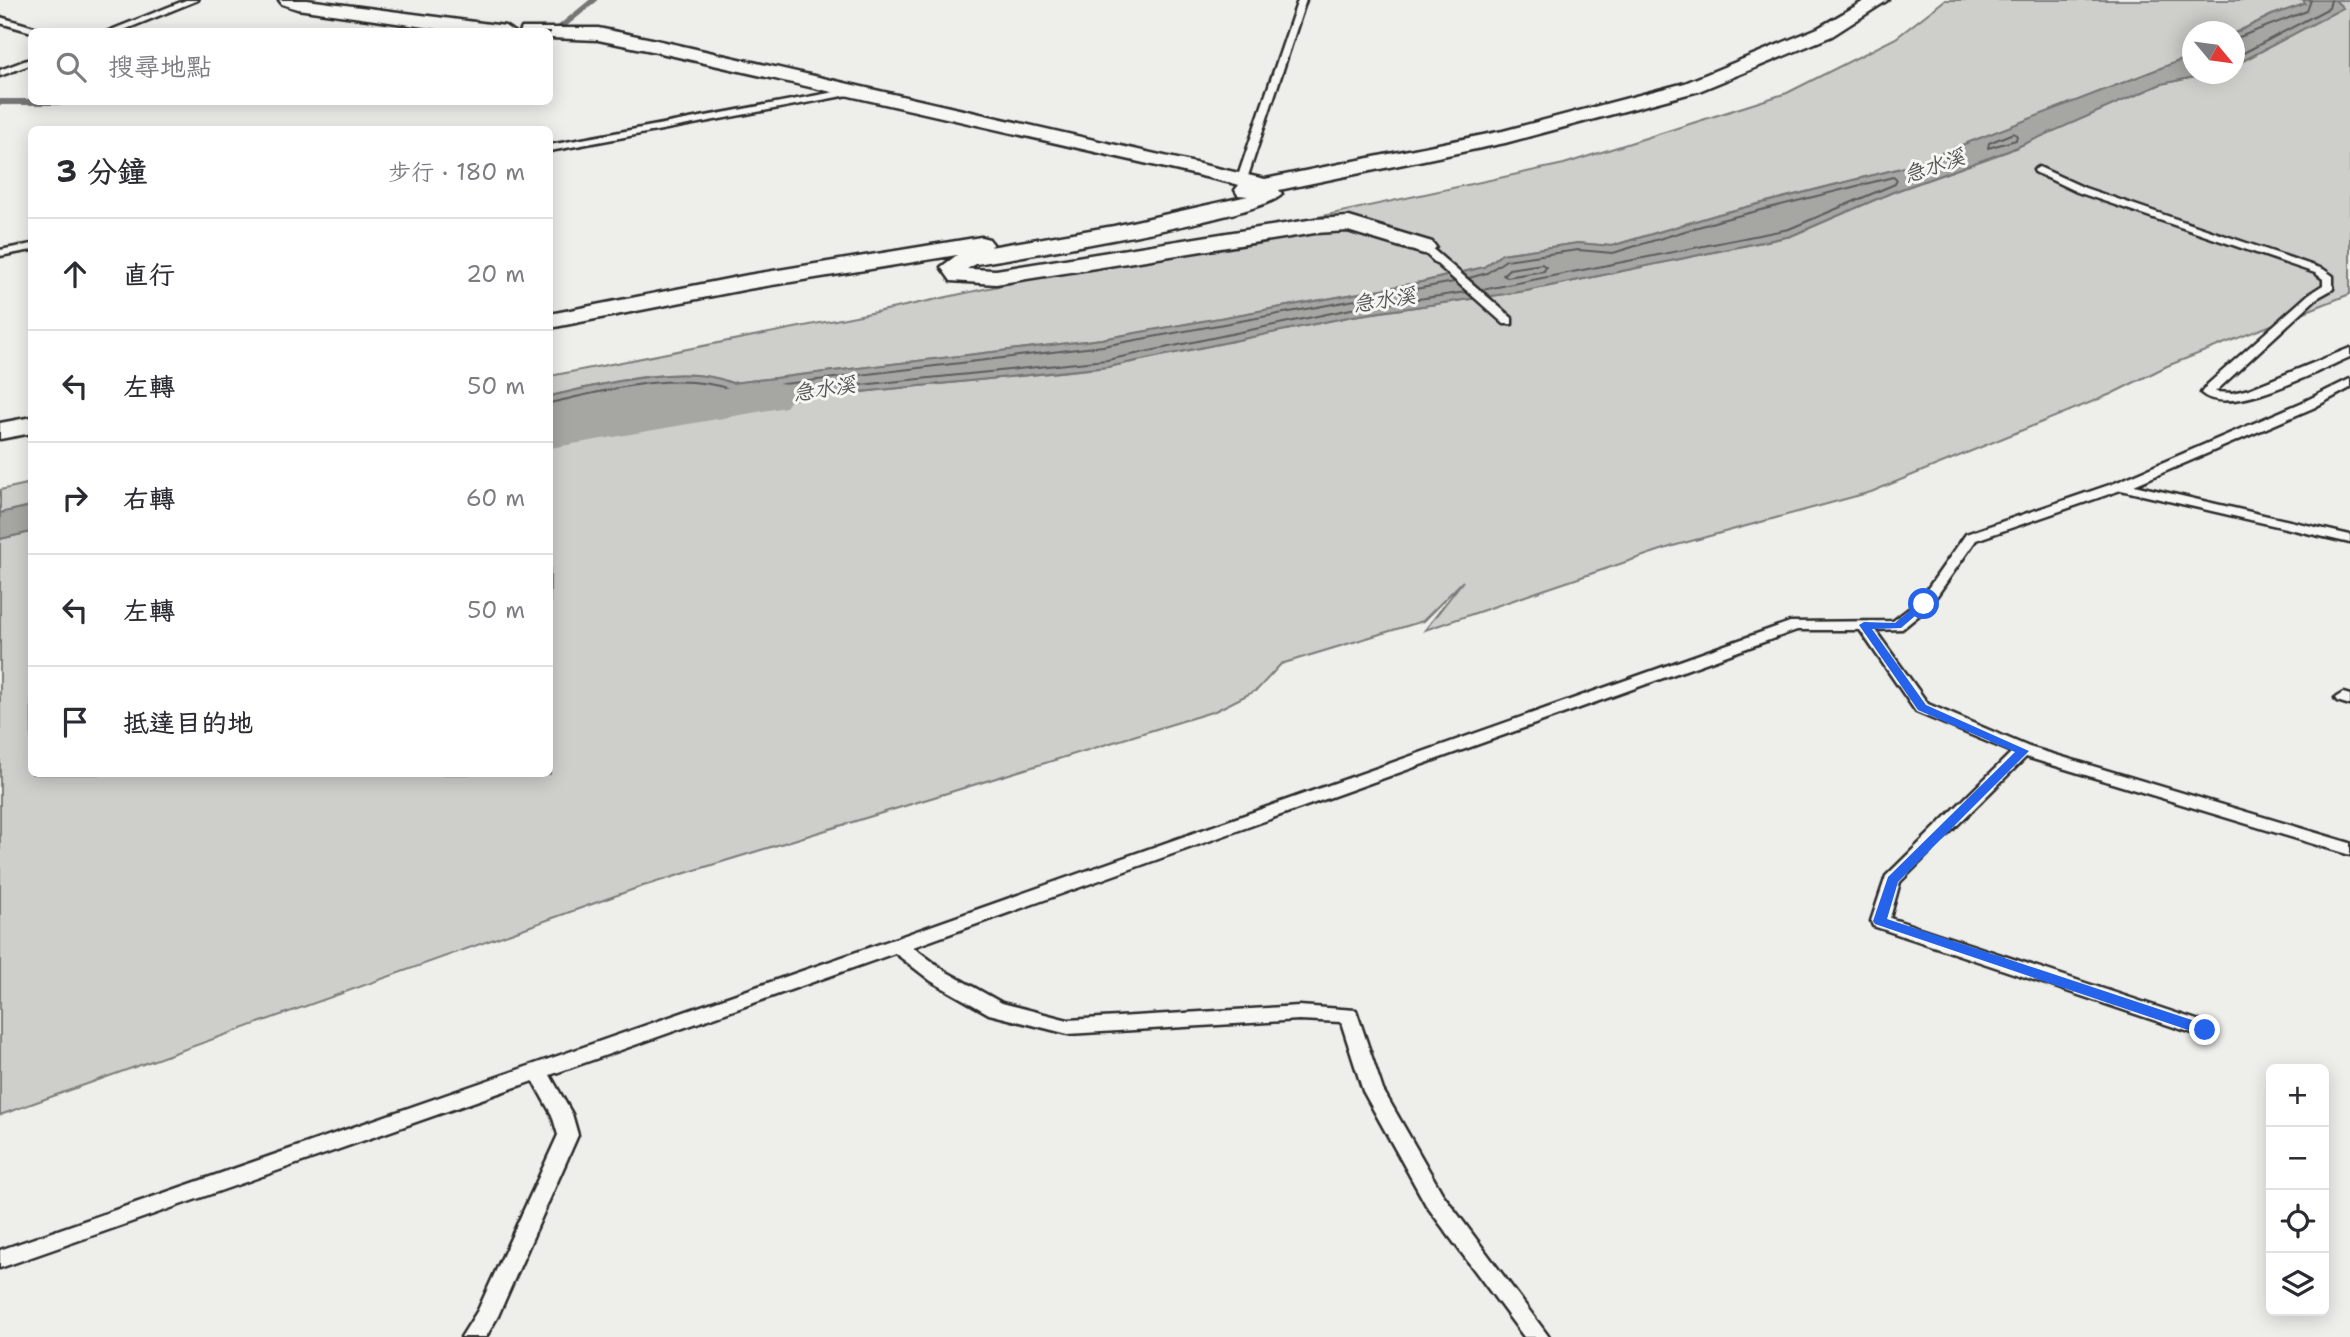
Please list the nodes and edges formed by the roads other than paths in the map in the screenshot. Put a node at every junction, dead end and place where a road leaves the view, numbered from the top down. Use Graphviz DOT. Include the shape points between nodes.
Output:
graph roads {
  1 [pos="194,0"];
  2 [pos="288,0"];
  3 [pos="1302,0"];
  4 [pos="1879,0"];
  5 [pos="0,20"];
  6 [pos="28,28"];
  7 [pos="120,28"];
  8 [pos="475,28"];
  9 [pos="553,33"];
  10 [pos="28,62"];
  11 [pos="0,73"];
  12 [pos="856,91"];
  13 [pos="553,147"];
  14 [pos="2039,170"];
  15 [pos="1253,183"];
  16 [pos="1424,247"];
  17 [pos="28,248"];
  18 [pos="0,253"];
  19 [pos="553,320"];
  20 [pos="1508,321"];
  21 [pos="2350,352"];
  22 [pos="2350,383"];
  23 [pos="28,426"];
  24 [pos="0,431"];
  25 [pos="2120,486"];
  26 [pos="2350,539"];
  27 [pos="1864,625"];
  28 [pos="2023,751"];
  29 [pos="2350,849"];
  30 [pos="898,945"];
  31 [pos="2205,1030"];
  32 [pos="538,1072"];
  33 [pos="0,1259"];
  34 [pos="473,1337"];
  35 [pos="1537,1337"];
  1 -- 7 [label="lane"];
  2 -- 8 [label="street"];
  3 -- 15 [label="lane"];
  4 -- 15 [label="street" via="1825,32 1692,87 1505,137"];
  5 -- 6 [label="lane"];
  9 -- 12 [label="street" via="598,34"];
  10 -- 11 [label="lane"];
  12 -- 13 [label="lane"];
  12 -- 15 [label="street"];
  14 -- 21 [label="lane" via="2081,190 2329,278 2329,287 2313,296 2212,387 2209,397 2219,400 2251,393"];
  15 -- 16 [label="street" via="1271,194 1254,202 1114,233 969,258 953,267 960,276 996,277 1349,224"];
  15 -- 19 [label="street" via="1077,229 748,282"];
  16 -- 20 [label="lane"];
  17 -- 18 [label="lane"];
  22 -- 25 [label="lane"];
  23 -- 24 [label="street"];
  25 -- 26 [label="lane"];
  25 -- 27 [label="lane" via="1971,537 1924,604 1898,626"];
  27 -- 28 [label="lane" via="1922,708"];
  27 -- 30 [label="lane" via="1795,625"];
  28 -- 29 [label="lane"];
  28 -- 31 [label="lane" via="1892,880 1880,921"];
  30 -- 32 [label="lane"];
  30 -- 35 [label="lane" via="938,976 996,1009 1068,1027 1299,1013 1349,1015 1373,1091 1434,1199"];
  32 -- 33 [label="lane"];
  32 -- 34 [label="lane" via="562,1114 568,1135 487,1316"];
}
